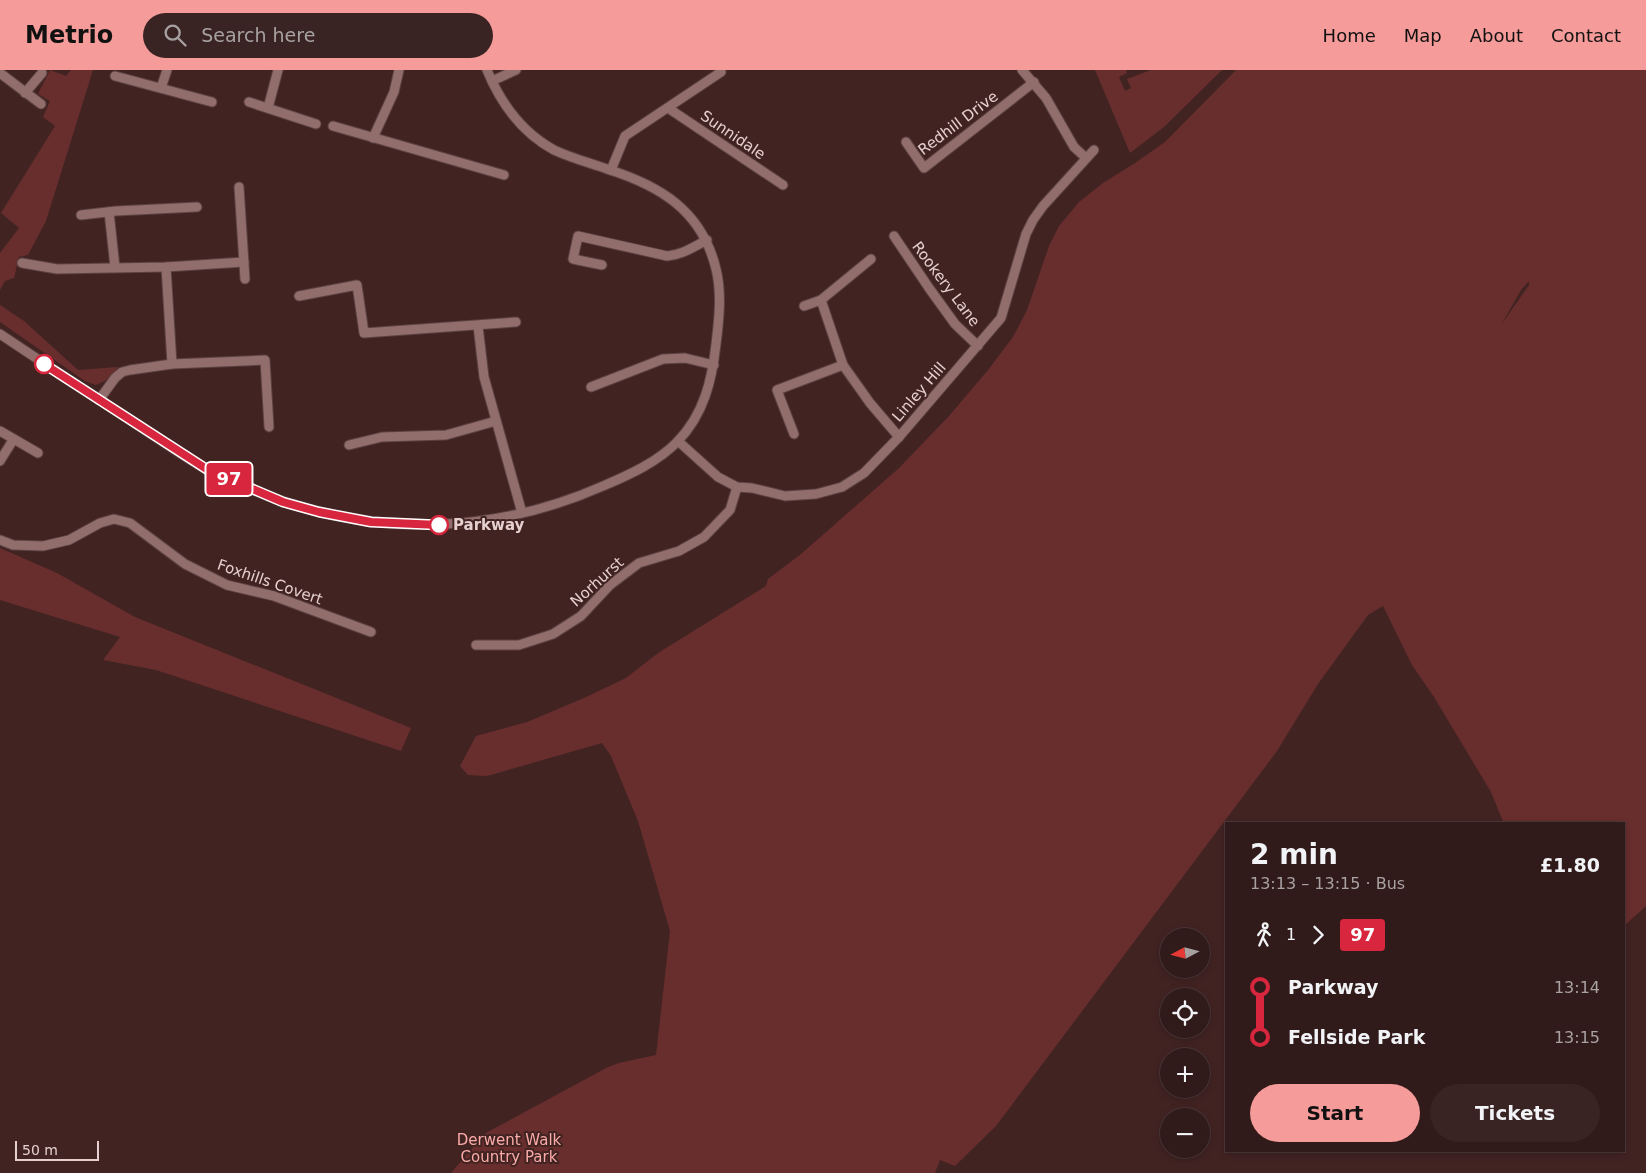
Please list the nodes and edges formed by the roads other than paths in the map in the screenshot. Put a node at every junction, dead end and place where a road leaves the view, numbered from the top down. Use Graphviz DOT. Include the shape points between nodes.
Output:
graph roads {
  1 [pos="167,70"];
  2 [pos="278,70"];
  3 [pos="399,70"];
  4 [pos="487,70"];
  5 [pos="516,70"];
  6 [pos="1022,70"];
  7 [pos="720,72"];
  8 [pos="42,73"];
  9 [pos="0,74"];
  10 [pos="115,76"];
  11 [pos="492,81"];
  12 [pos="1034,82"];
  13 [pos="161,88"];
  14 [pos="25,93"];
  15 [pos="212,102"];
  16 [pos="249,102"];
  17 [pos="41,104"];
  18 [pos="268,108"];
  19 [pos="668,108"];
  20 [pos="316,124"];
  21 [pos="333,126"];
  22 [pos="373,138"];
  23 [pos="906,142"];
  24 [pos="1094,150"];
  25 [pos="1086,158"];
  26 [pos="611,170"];
  27 [pos="504,175"];
  28 [pos="783,184"];
  29 [pos="240,188"];
  30 [pos="198,207"];
  31 [pos="109,212"];
  32 [pos="80,215"];
  33 [pos="894,236"];
  34 [pos="706,240"];
  35 [pos="871,258"];
  36 [pos="244,262"];
  37 [pos="22,264"];
  38 [pos="602,265"];
  39 [pos="115,267"];
  40 [pos="166,267"];
  41 [pos="245,279"];
  42 [pos="299,296"];
  43 [pos="821,300"];
  44 [pos="804,306"];
  45 [pos="516,322"];
  46 [pos="478,326"];
  47 [pos="0,334"];
  48 [pos="978,346"];
  49 [pos="172,364"];
  50 [pos="714,365"];
  51 [pos="843,365"];
  52 [pos="591,387"];
  53 [pos="99,400"];
  54 [pos="496,421"];
  55 [pos="270,427"];
  56 [pos="0,431"];
  57 [pos="794,434"];
  58 [pos="899,436"];
  59 [pos="13,440"];
  60 [pos="678,441"];
  61 [pos="349,445"];
  62 [pos="38,453"];
  63 [pos="0,461"];
  64 [pos="737,487"];
  65 [pos="522,513"];
  66 [pos="0,540"];
  67 [pos="372,632"];
  68 [pos="476,645"];
  1 -- 13 [label="street"];
  2 -- 18 [label="street"];
  3 -- 22 [label="street" via="394,92"];
  4 -- 11 [label="street"];
  5 -- 11 [label="street"];
  6 -- 12 [label="street"];
  7 -- 19 [label="street, Sunnidale"];
  8 -- 14 [label="street"];
  9 -- 14 [label="street"];
  10 -- 13 [label="street"];
  11 -- 26 [label="street" via="501,100 524,129 554,150"];
  12 -- 23 [label="street, Redhill Drive" via="924,168"];
  12 -- 25 [label="street" via="1074,147"];
  13 -- 15 [label="street"];
  14 -- 17 [label="street"];
  16 -- 18 [label="street"];
  18 -- 20 [label="street"];
  19 -- 26 [label="street, Sunnidale" via="625,136"];
  19 -- 28 [label="street, Sunnidale"];
  21 -- 22 [label="street"];
  22 -- 27 [label="street"];
  24 -- 25 [label="street, Linley Hill"];
  25 -- 48 [label="street, Linley Hill" via="1033,220 1001,318"];
  26 -- 34 [label="street" via="643,182 675,201"];
  29 -- 36 [label="street"];
  30 -- 31 [label="street"];
  31 -- 32 [label="street"];
  31 -- 39 [label="street"];
  33 -- 48 [label="street, Rookery Lane" via="955,324"];
  34 -- 38 [label="street" via="676,256 667,256 578,236 573,259"];
  34 -- 50 [label="street" via="719,291"];
  35 -- 43 [label="street"];
  36 -- 40 [label="street"];
  36 -- 41 [label="street"];
  37 -- 39 [label="street" via="57,269"];
  39 -- 40 [label="street"];
  40 -- 49 [label="street"];
  42 -- 46 [label="street" via="357,285 364,332"];
  43 -- 44 [label="street"];
  43 -- 51 [label="street"];
  45 -- 46 [label="street"];
  46 -- 54 [label="street" via="484,377"];
  47 -- 53 [label="street"];
  48 -- 58 [label="street, Linley Hill"];
  49 -- 53 [label="street" via="122,372"];
  49 -- 55 [label="street" via="265,360"];
  50 -- 52 [label="street" via="685,358 663,359"];
  50 -- 60 [label="street" via="705,398"];
  51 -- 57 [label="street" via="777,390"];
  51 -- 58 [label="street"];
  53 -- 65 [label="street" via="208,470 283,502 319,512 371,522 428,525 451,525"];
  54 -- 61 [label="street" via="446,435 382,438"];
  54 -- 65 [label="street"];
  56 -- 59 [label="street"];
  58 -- 64 [label="street, Linley Hill" via="864,473 842,487 816,494 784,496"];
  59 -- 62 [label="street"];
  59 -- 63 [label="street"];
  60 -- 64 [label="street, Linley Hill" via="718,477"];
  60 -- 65 [label="street" via="659,457 624,477 578,496"];
  64 -- 68 [label="street, Norhurst" via="730,510 704,537 679,551 639,563 610,585 581,616 553,634 519,644"];
  66 -- 67 [label="street, Foxhills Covert" via="13,545 43,546 69,540 100,522 114,520 130,524 185,564 227,584 274,596"];
}
